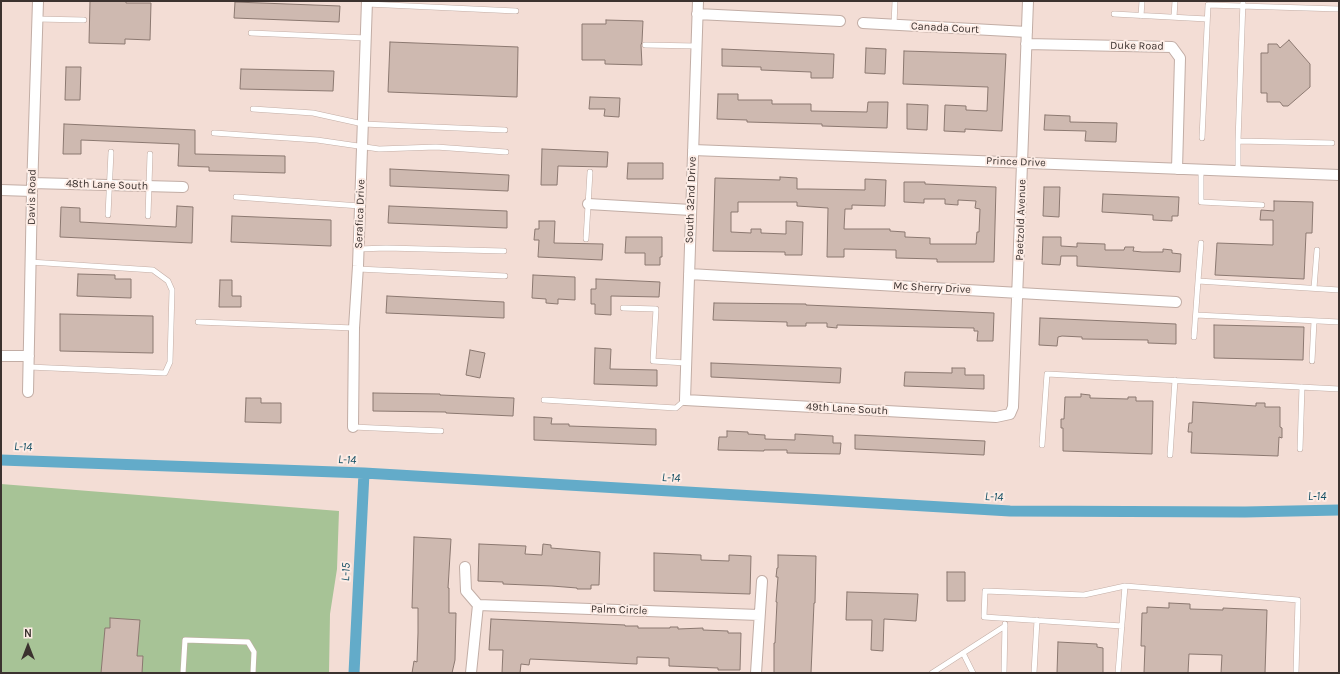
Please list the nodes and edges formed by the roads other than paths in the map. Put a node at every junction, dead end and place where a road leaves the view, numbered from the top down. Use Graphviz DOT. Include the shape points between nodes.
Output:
graph roads {
  1 [pos="38,1"];
  2 [pos="698,1"];
  3 [pos="895,1"];
  4 [pos="1028,1"];
  5 [pos="1142,1"];
  6 [pos="1175,1"];
  7 [pos="367,2"];
  8 [pos="1242,3"];
  9 [pos="1339,9"];
  10 [pos="516,11"];
  11 [pos="697,14"];
  12 [pos="1114,14"];
  13 [pos="1141,16"];
  14 [pos="1174,17"];
  15 [pos="37,19"];
  16 [pos="1207,19"];
  17 [pos="84,20"];
  18 [pos="840,21"];
  19 [pos="863,23"];
  20 [pos="894,25"];
  21 [pos="1026,32"];
  22 [pos="252,33"];
  23 [pos="366,38"];
  24 [pos="1026,44"];
  25 [pos="645,45"];
  26 [pos="696,46"];
  27 [pos="253,109"];
  28 [pos="363,124"];
  29 [pos="505,130"];
  30 [pos="214,133"];
  31 [pos="1202,138"];
  32 [pos="1238,141"];
  33 [pos="1332,143"];
  34 [pos="362,147"];
  35 [pos="693,150"];
  36 [pos="111,152"];
  37 [pos="506,152"];
  38 [pos="150,154"];
  39 [pos="1022,162"];
  40 [pos="1177,169"];
  41 [pos="1201,169"];
  42 [pos="1238,171"];
  43 [pos="590,172"];
  44 [pos="1339,175"];
  45 [pos="109,185"];
  46 [pos="149,186"];
  47 [pos="32,187"];
  48 [pos="183,187"];
  49 [pos="1,190"];
  50 [pos="236,197"];
  51 [pos="588,204"];
  52 [pos="1262,205"];
  53 [pos="360,206"];
  54 [pos="691,210"];
  55 [pos="108,215"];
  56 [pos="148,216"];
  57 [pos="586,239"];
  58 [pos="1201,243"];
  59 [pos="359,249"];
  60 [pos="1317,250"];
  61 [pos="504,251"];
  62 [pos="30,262"];
  63 [pos="358,269"];
  64 [pos="689,274"];
  65 [pos="505,276"];
  66 [pos="1198,281"];
  67 [pos="1314,288"];
  68 [pos="1339,290"];
  69 [pos="1018,293"];
  70 [pos="1176,302"];
  71 [pos="623,308"];
  72 [pos="1196,315"];
  73 [pos="1314,321"];
  74 [pos="198,322"];
  75 [pos="1339,322"];
  76 [pos="354,328"];
  77 [pos="1194,337"];
  78 [pos="1,356"];
  79 [pos="29,356"];
  80 [pos="1312,361"];
  81 [pos="686,363"];
  82 [pos="29,368"];
  83 [pos="1175,380"];
  84 [pos="1302,387"];
  85 [pos="1339,389"];
  86 [pos="28,392"];
  87 [pos="544,400"];
  88 [pos="685,400"];
  89 [pos="1010,414"];
  90 [pos="352,427"];
  91 [pos="441,431"];
  92 [pos="1042,445"];
  93 [pos="1300,449"];
  94 [pos="1170,455"];
  95 [pos="465,567"];
  96 [pos="762,581"];
  97 [pos="1125,586"];
  98 [pos="478,606"];
  99 [pos="759,615"];
  100 [pos="1006,618"];
  101 [pos="1037,620"];
  102 [pos="1005,626"];
  103 [pos="1122,626"];
  104 [pos="963,653"];
  105 [pos="183,673"];
  106 [pos="253,673"];
  107 [pos="471,673"];
  108 [pos="756,673"];
  109 [pos="932,673"];
  110 [pos="973,673"];
  111 [pos="1004,673"];
  112 [pos="1034,673"];
  113 [pos="1118,673"];
  114 [pos="1296,673"];
  1 -- 15 [label="street, Davis Road"];
  2 -- 11 [label="street, South 32nd Drive"];
  3 -- 20 [label="lane"];
  4 -- 21 [label="street, Paetzold Avenue"];
  5 -- 13 [label="lane"];
  6 -- 14 [label="lane"];
  7 -- 10 [label="lane"];
  7 -- 23 [label="street, Serafica Drive"];
  8 -- 9 [label="lane"];
  8 -- 16 [label="lane" via="1208,5"];
  8 -- 32 [label="lane"];
  11 -- 18 [label="street"];
  11 -- 26 [label="street, South 32nd Drive"];
  12 -- 13 [label="lane"];
  13 -- 14 [label="lane"];
  14 -- 16 [label="lane"];
  15 -- 17 [label="lane"];
  15 -- 47 [label="street, Davis Road"];
  16 -- 31 [label="lane"];
  19 -- 20 [label="street, Canada Court"];
  20 -- 21 [label="street, Canada Court"];
  21 -- 24 [label="street, Paetzold Avenue"];
  22 -- 23 [label="lane"];
  23 -- 28 [label="street, Serafica Drive"];
  24 -- 39 [label="street, Paetzold Avenue"];
  24 -- 40 [label="street, Duke Road" via="1172,47 1180,58"];
  25 -- 26 [label="lane"];
  26 -- 35 [label="street, South 32nd Drive"];
  27 -- 28 [label="lane" via="313,113"];
  28 -- 29 [label="lane"];
  28 -- 34 [label="street, Serafica Drive"];
  30 -- 34 [label="lane" via="317,140"];
  32 -- 33 [label="lane"];
  32 -- 42 [label="lane"];
  34 -- 37 [label="lane" via="436,147"];
  34 -- 53 [label="street, Serafica Drive"];
  35 -- 39 [label="street, Prince Drive"];
  35 -- 54 [label="street, South 32nd Drive"];
  36 -- 45 [label="lane"];
  38 -- 46 [label="lane"];
  39 -- 40 [label="street, Prince Drive"];
  39 -- 69 [label="street, Paetzold Avenue"];
  40 -- 41 [label="street, Prince Drive"];
  41 -- 42 [label="street, Prince Drive"];
  41 -- 52 [label="lane" via="1202,202"];
  42 -- 44 [label="street, Prince Drive"];
  43 -- 51 [label="lane"];
  45 -- 46 [label="street, 48th Lane South"];
  45 -- 47 [label="street, 48th Lane South"];
  45 -- 55 [label="lane"];
  46 -- 48 [label="street, 48th Lane South"];
  46 -- 56 [label="lane"];
  47 -- 49 [label="street, 48th Lane South"];
  47 -- 62 [label="street, Davis Road"];
  50 -- 53 [label="lane"];
  51 -- 54 [label="street"];
  51 -- 57 [label="lane"];
  53 -- 59 [label="street, Serafica Drive"];
  54 -- 64 [label="street, South 32nd Drive"];
  58 -- 66 [label="lane"];
  59 -- 61 [label="lane"];
  59 -- 63 [label="street, Serafica Drive"];
  60 -- 67 [label="lane"];
  62 -- 79 [label="street, Davis Road"];
  62 -- 82 [label="lane" via="153,270 168,281 172,290 170,362 165,373"];
  63 -- 65 [label="lane"];
  63 -- 76 [label="street, Serafica Drive"];
  64 -- 69 [label="street, Mc Sherry Drive"];
  64 -- 81 [label="street, South 32nd Drive"];
  66 -- 67 [label="lane"];
  66 -- 72 [label="lane"];
  67 -- 68 [label="lane"];
  69 -- 70 [label="street, Mc Sherry Drive"];
  69 -- 89 [label="street, Paetzold Avenue" via="1013,407"];
  71 -- 81 [label="lane" via="656,309 653,361"];
  72 -- 73 [label="lane"];
  72 -- 77 [label="lane"];
  73 -- 75 [label="lane"];
  73 -- 80 [label="lane"];
  74 -- 76 [label="lane"];
  76 -- 90 [label="street, Serafica Drive"];
  78 -- 79 [label="street"];
  79 -- 82 [label="street, Davis Road"];
  81 -- 88 [label="street, South 32nd Drive"];
  82 -- 86 [label="street, Davis Road"];
  83 -- 84 [label="lane"];
  83 -- 92 [label="lane" via="1047,374"];
  83 -- 94 [label="lane"];
  84 -- 85 [label="lane"];
  84 -- 93 [label="lane"];
  87 -- 88 [label="lane" via="676,408"];
  88 -- 89 [label="street, 49th Lane South" via="996,417"];
  90 -- 91 [label="lane"];
  95 -- 98 [label="street" via="466,591"];
  96 -- 99 [label="street"];
  97 -- 100 [label="lane" via="1084,595 985,591 984,617"];
  97 -- 103 [label="lane"];
  97 -- 114 [label="lane" via="1298,600"];
  98 -- 99 [label="street, Palm Circle"];
  98 -- 107 [label="street"];
  99 -- 108 [label="street"];
  100 -- 101 [label="lane"];
  100 -- 102 [label="lane"];
  101 -- 103 [label="lane"];
  101 -- 112 [label="lane"];
  102 -- 104 [label="lane"];
  102 -- 111 [label="lane"];
  103 -- 113 [label="lane"];
  104 -- 109 [label="lane"];
  104 -- 110 [label="lane"];
  105 -- 106 [label="lane" via="185,640 248,642 254,652"];
}
